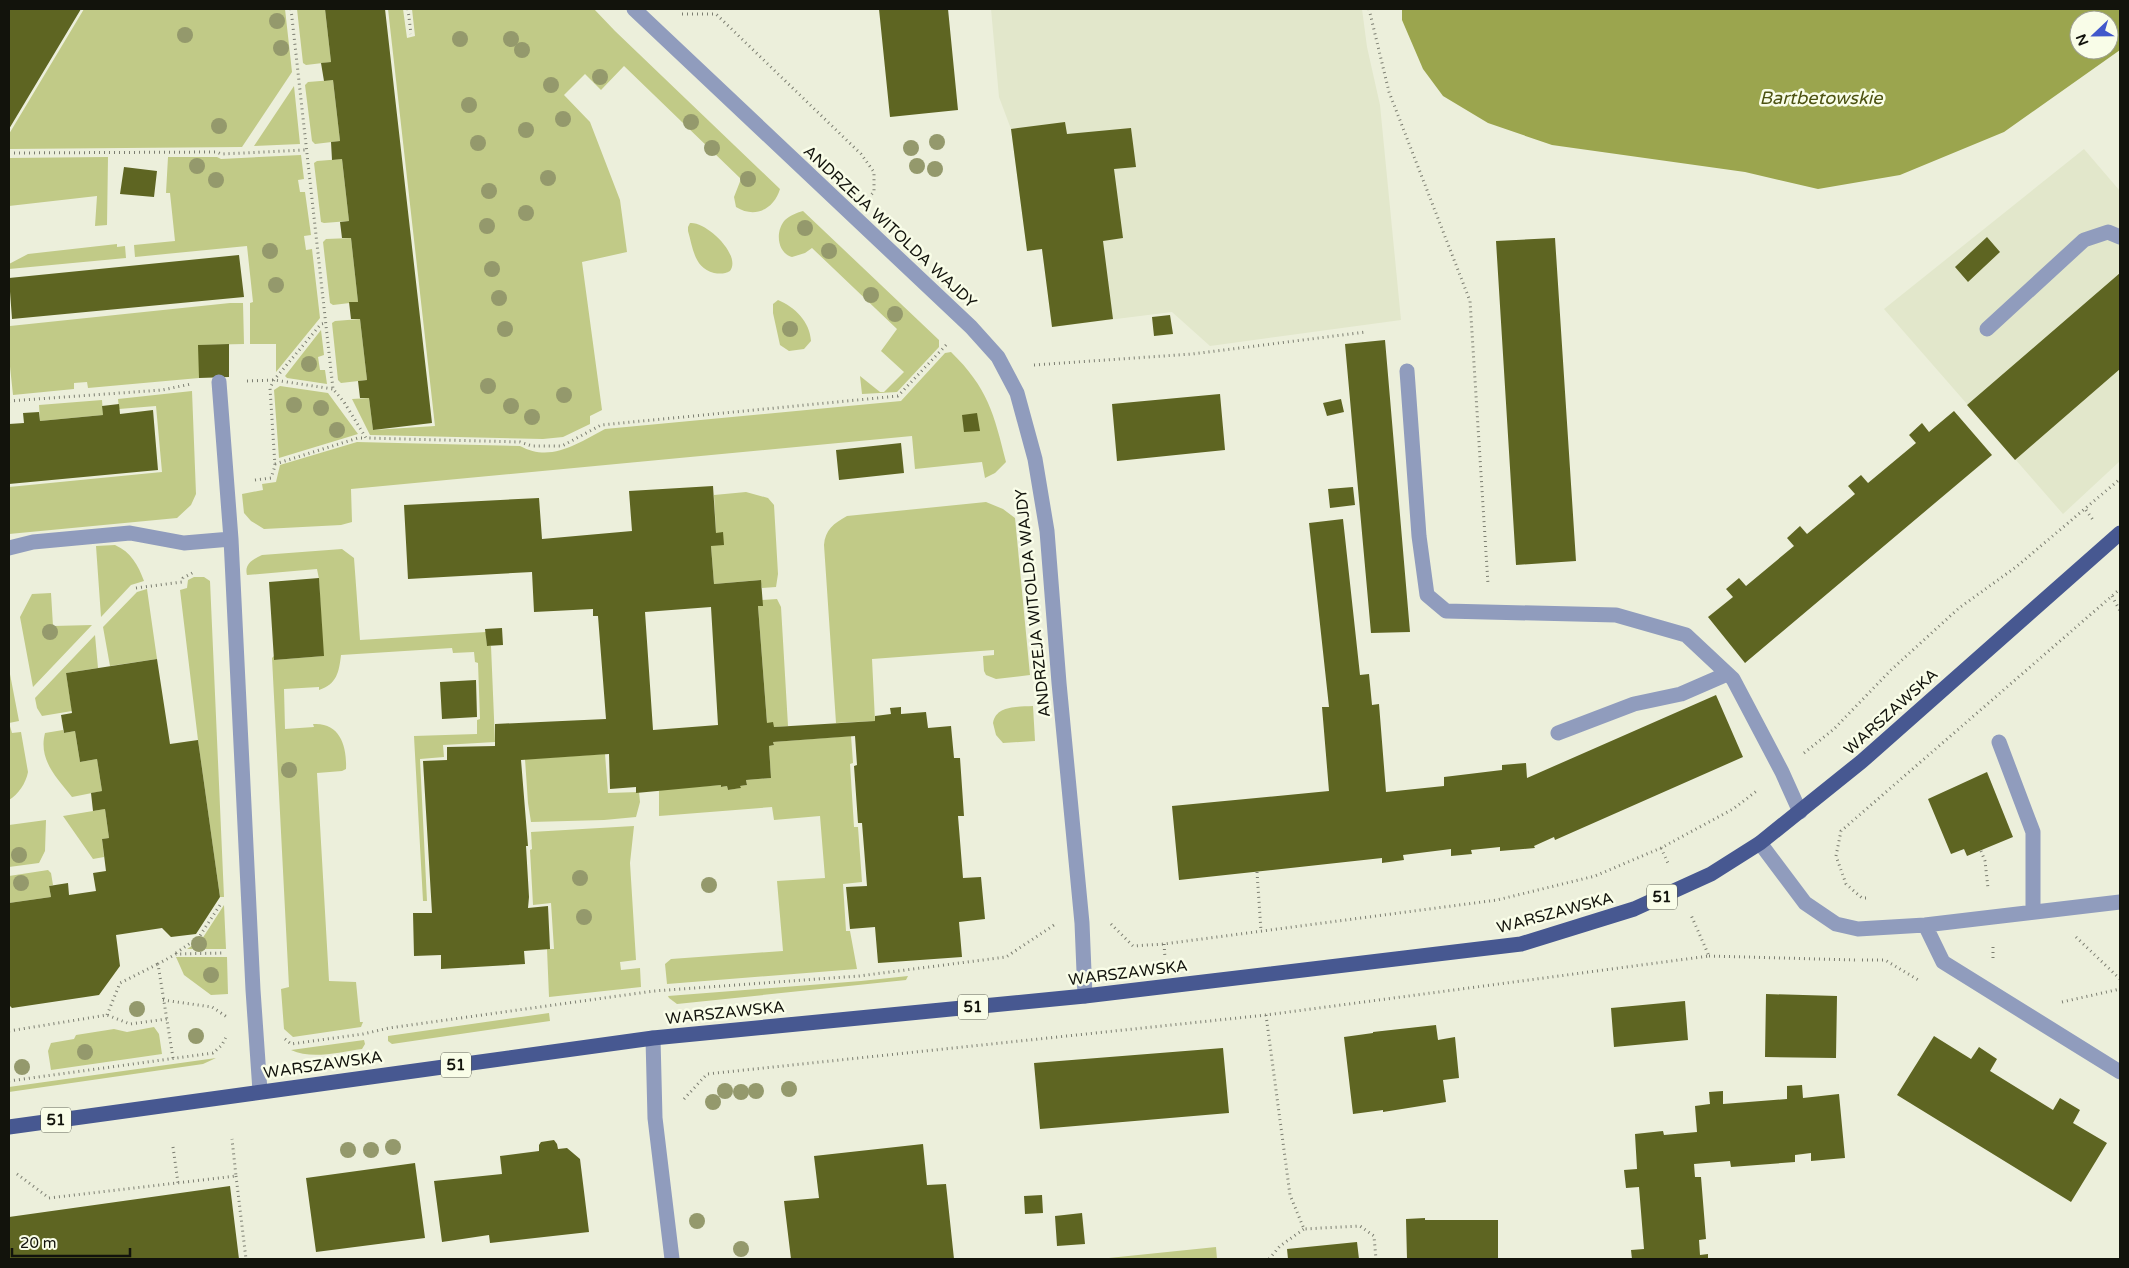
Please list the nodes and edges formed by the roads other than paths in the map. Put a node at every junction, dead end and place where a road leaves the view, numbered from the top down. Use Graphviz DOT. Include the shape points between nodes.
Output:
graph roads {
  1 [pos="634,9"];
  2 [pos="2120,237"];
  3 [pos="1987,329"];
  4 [pos="1407,371"];
  5 [pos="219,382"];
  6 [pos="2120,533"];
  7 [pos="231,539"];
  8 [pos="9,548"];
  9 [pos="1727,674"];
  10 [pos="1558,732"];
  11 [pos="1999,742"];
  12 [pos="1800,812"];
  13 [pos="1760,842"];
  14 [pos="2120,902"];
  15 [pos="2033,912"];
  16 [pos="1925,925"];
  17 [pos="1085,996"];
  18 [pos="653,1038"];
  19 [pos="2120,1072"];
  20 [pos="260,1091"];
  21 [pos="9,1127"];
  22 [pos="672,1259"];
  1 -- 17 [label="street, ANDRZEJA WITOLDA WAJDY" via="971,327 998,356 1017,393 1035,459 1047,531 1082,923"];
  2 -- 3 [label="street" via="2108,232 2084,240"];
  4 -- 9 [label="street" via="1419,536 1427,596 1446,611 1616,615 1686,635"];
  5 -- 7 [label="street"];
  6 -- 12 [label="main road, WARSZAWSKA / 51"];
  7 -- 8 [label="street" via="184,544 130,533 33,542"];
  7 -- 20 [label="street"];
  9 -- 10 [label="street" via="1681,694 1634,704"];
  9 -- 12 [label="street" via="1733,679"];
  11 -- 15 [label="street" via="2033,832"];
  12 -- 13 [label="main road, WARSZAWSKA / 51"];
  13 -- 16 [label="street" via="1805,903 1836,924 1858,929"];
  13 -- 17 [label="main road, WARSZAWSKA / 51" via="1680,890 1634,909 1521,944"];
  14 -- 15 [label="street"];
  15 -- 16 [label="street"];
  16 -- 19 [label="street" via="1943,962"];
  17 -- 18 [label="main road, WARSZAWSKA / 51"];
  18 -- 20 [label="main road, WARSZAWSKA / 51"];
  18 -- 22 [label="street" via="656,1118"];
  20 -- 21 [label="main road, WARSZAWSKA / 51"];
}
